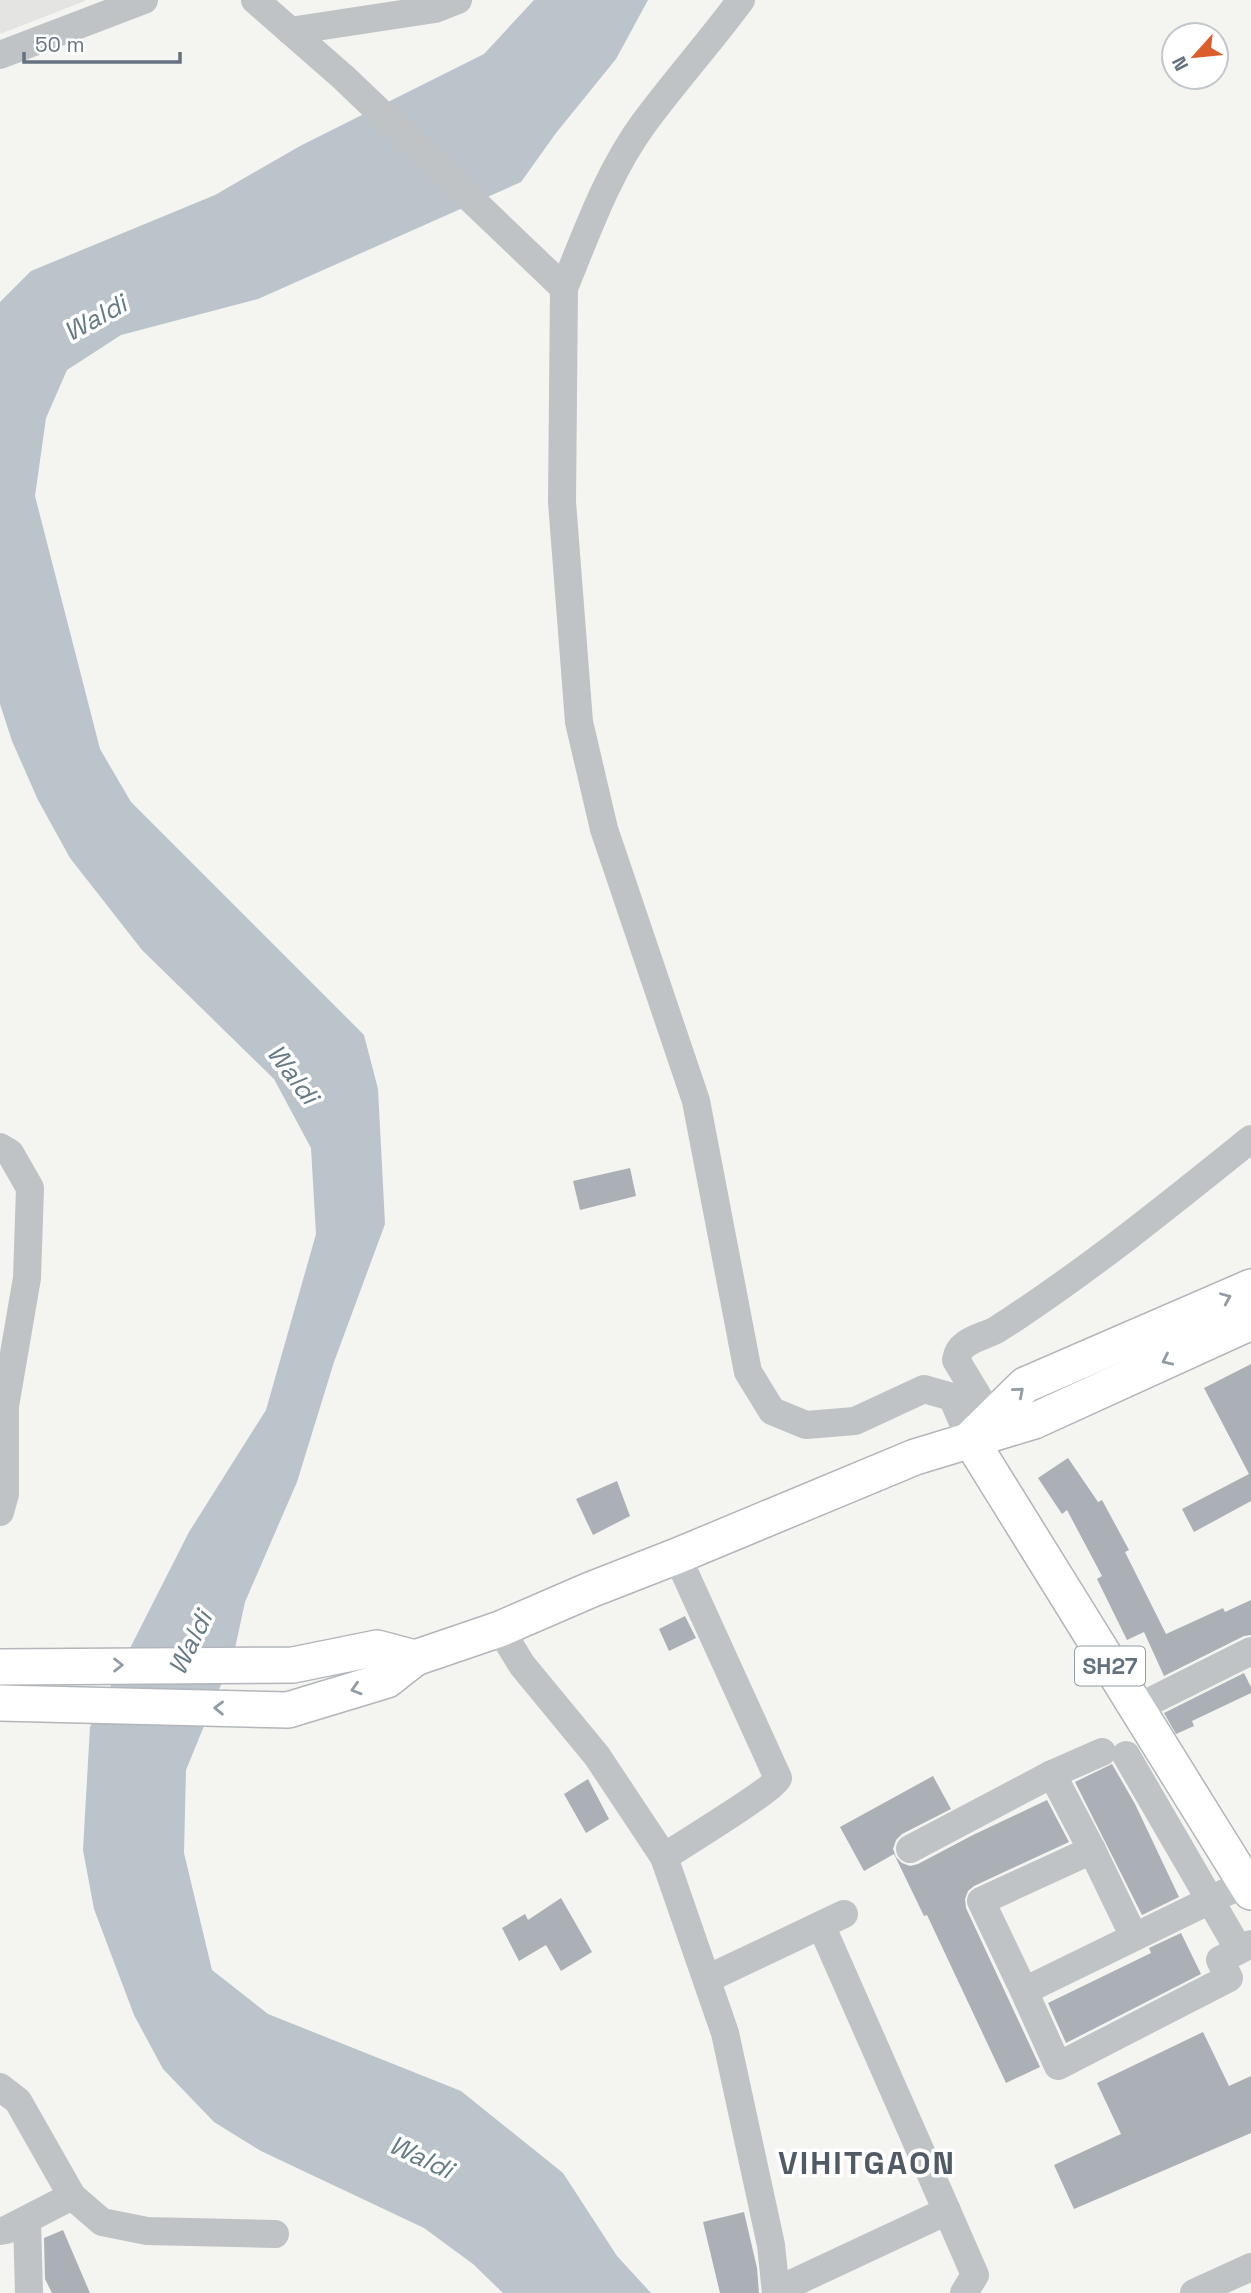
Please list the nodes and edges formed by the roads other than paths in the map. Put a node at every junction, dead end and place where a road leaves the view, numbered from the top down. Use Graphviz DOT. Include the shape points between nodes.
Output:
graph roads {
  1 [pos="144,0"];
  2 [pos="255,0"];
  3 [pos="458,0"];
  4 [pos="741,0"];
  5 [pos="290,31"];
  6 [pos="0,55"];
  7 [pos="564,288"];
  8 [pos="1251,1139"];
  9 [pos="0,1147"];
  10 [pos="1251,1287"];
  11 [pos="1251,1322"];
  12 [pos="981,1429"];
  13 [pos="0,1512"];
  14 [pos="677,1556"];
  15 [pos="500,1629"];
  16 [pos="1251,1651"];
  17 [pos="415,1658"];
  18 [pos="0,1667"];
  19 [pos="0,1703"];
  20 [pos="1137,1708"];
  21 [pos="1052,1774"];
  22 [pos="910,1849"];
  23 [pos="1092,1850"];
  24 [pos="664,1857"];
  25 [pos="1248,1888"];
  26 [pos="1210,1900"];
  27 [pos="1134,1937"];
  28 [pos="1245,1947"];
  29 [pos="707,1979"];
  30 [pos="1024,1991"];
  31 [pos="0,2087"];
  32 [pos="72,2196"];
  33 [pos="947,2211"];
  34 [pos="27,2220"];
  35 [pos="0,2231"];
  36 [pos="275,2234"];
  37 [pos="1251,2267"];
  38 [pos="776,2292"];
  39 [pos="29,2293"];
  40 [pos="964,2293"];
  41 [pos="1194,2293"];
  1 -- 6 [label="street"];
  2 -- 5 [label="street"];
  3 -- 5 [label="street" via="435,9"];
  4 -- 7 [label="street" via="642,124 604,190"];
  5 -- 7 [label="street"];
  7 -- 12 [label="street" via="562,502 579,722 604,829 696,1101 748,1372 772,1411 806,1425 855,1421 924,1389 952,1397"];
  8 -- 12 [label="street" via="1118,1246 995,1331 964,1345 956,1360"];
  9 -- 13 [label="street" via="10,1153 30,1188 27,1278 5,1406 5,1494"];
  12 -- 10 [label="main road, one-way" via="1025,1385"];
  11 -- 12 [label="main road, one-way" via="1034,1421"];
  12 -- 14 [label="main road"];
  12 -- 20 [label="main road, SH27"];
  14 -- 15 [label="main road"];
  14 -- 24 [label="street" via="778,1777 761,1794"];
  15 -- 17 [label="main road"];
  15 -- 24 [label="street" via="522,1665 597,1756"];
  16 -- 20 [label="street"];
  18 -- 17 [label="main road, one-way" via="293,1665 377,1648"];
  17 -- 19 [label="main road, one-way" via="387,1679 288,1710"];
  20 -- 25 [label="main road, SH27"];
  21 -- 22 [label="street"];
  21 -- 23 [label="street"];
  21 -- 26 [label="street" via="1114,1753"];
  23 -- 27 [label="street"];
  23 -- 30 [label="street" via="981,1901"];
  24 -- 29 [label="street"];
  25 -- 26 [label="street"];
  26 -- 27 [label="street"];
  26 -- 28 [label="street"];
  27 -- 30 [label="street"];
  28 -- 30 [label="street" via="1220,1960 1229,1978 1058,2066"];
  29 -- 33 [label="street" via="832,1919"];
  29 -- 38 [label="street" via="728,2046 771,2245"];
  31 -- 32 [label="street" via="18,2101"];
  32 -- 34 [label="street"];
  32 -- 36 [label="street" via="102,2222 147,2231"];
  33 -- 38 [label="street"];
  33 -- 40 [label="street" via="975,2275"];
  34 -- 35 [label="street"];
  34 -- 39 [label="street"];
  37 -- 41 [label="street"];
}
